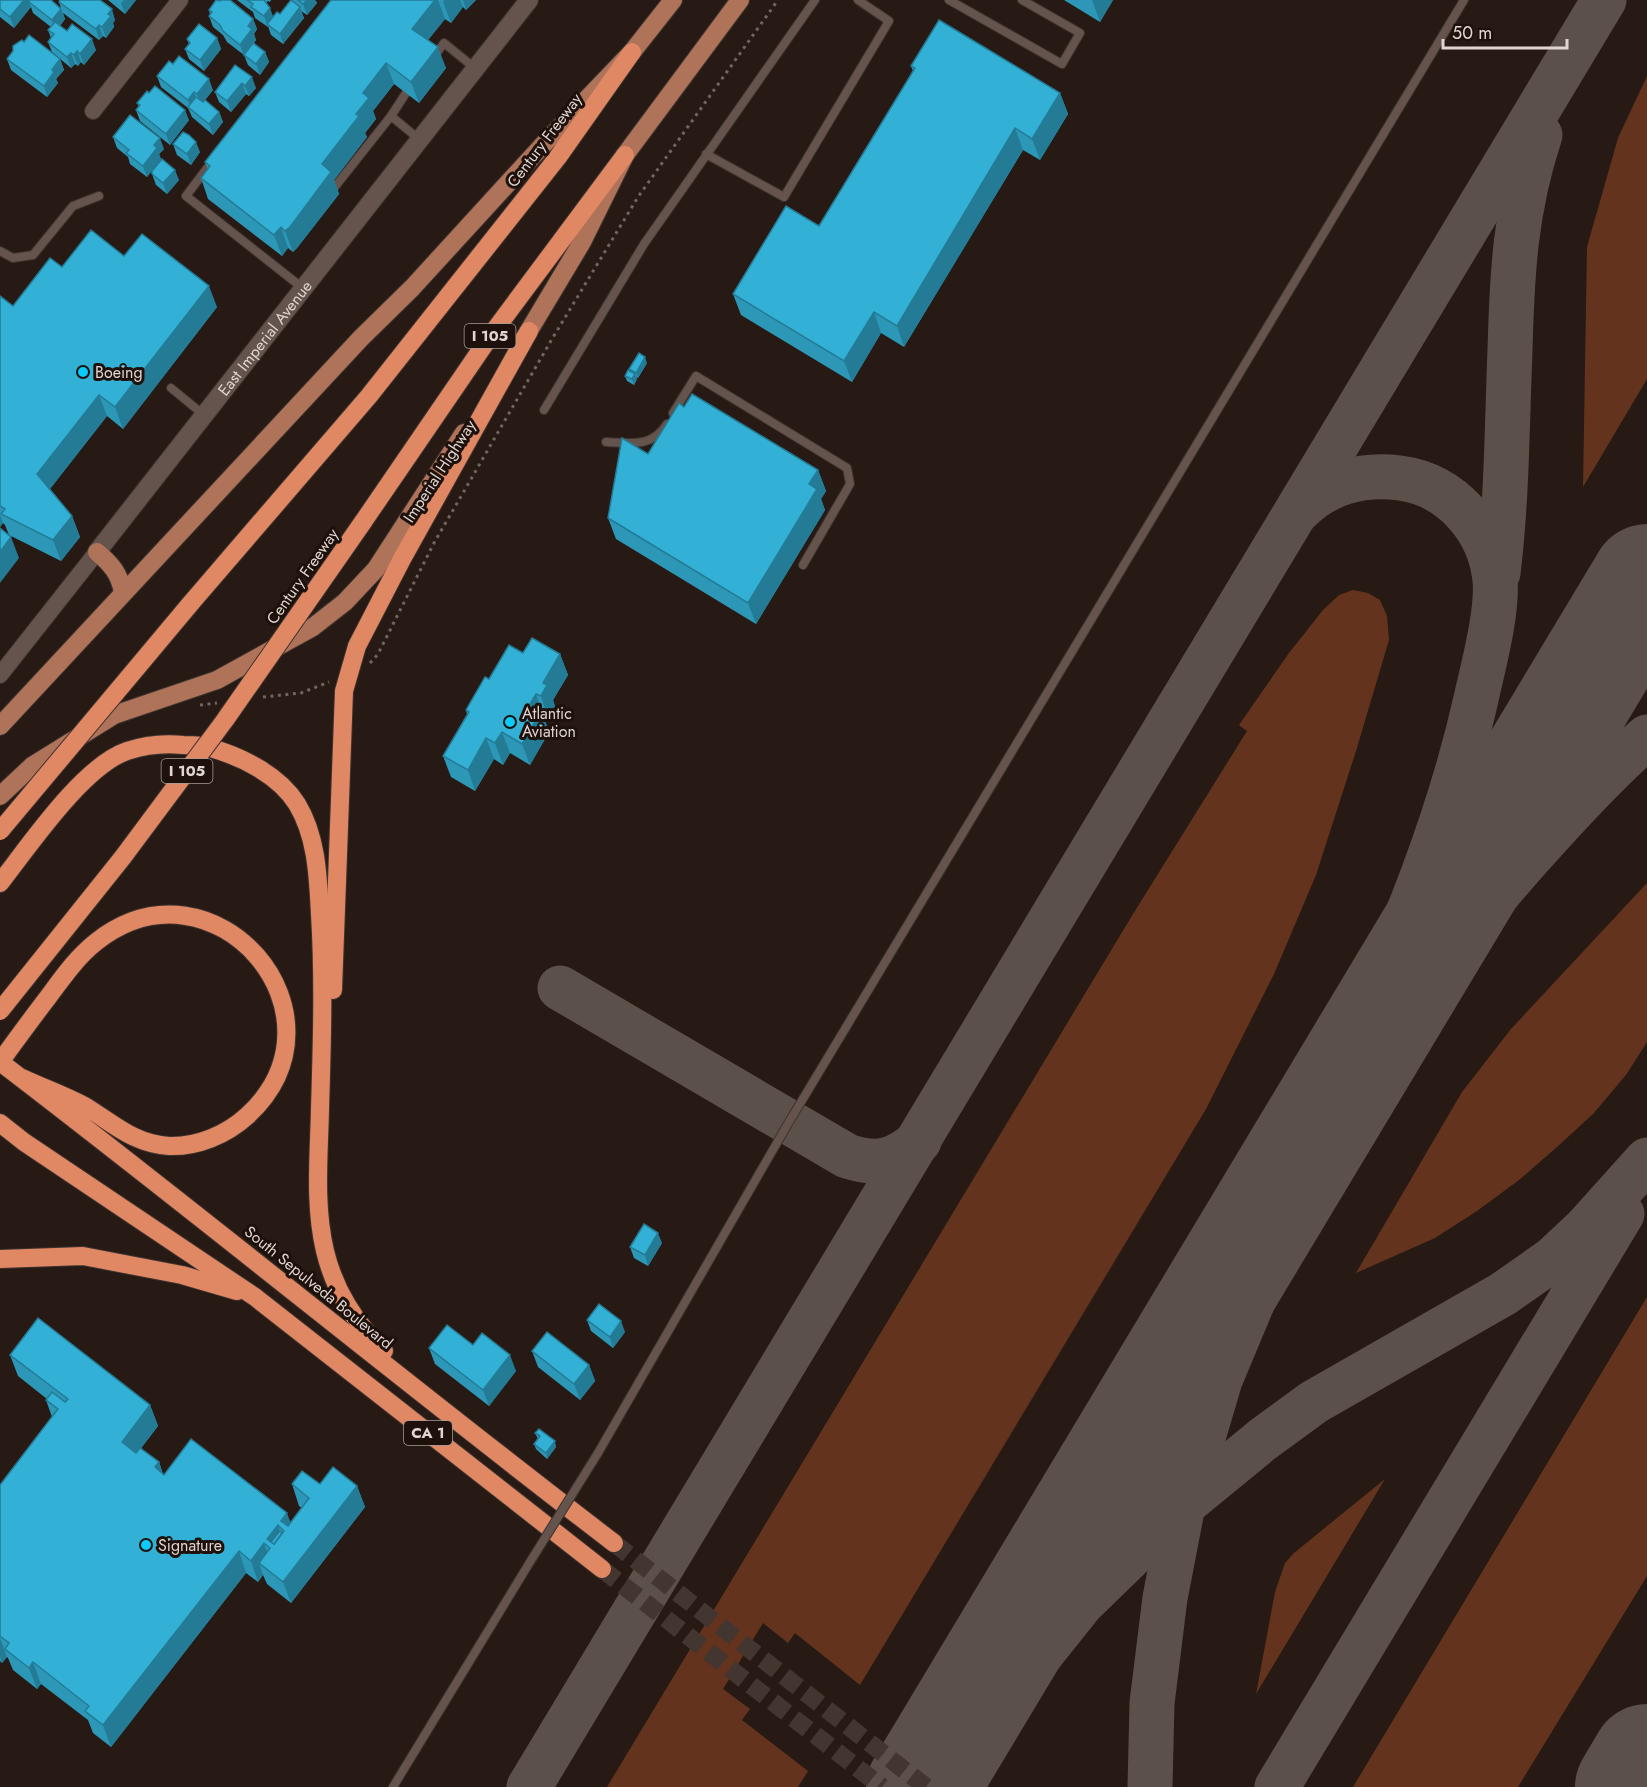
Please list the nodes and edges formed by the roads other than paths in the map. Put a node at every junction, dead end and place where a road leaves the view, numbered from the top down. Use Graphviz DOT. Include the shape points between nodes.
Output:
graph roads {
  1 [pos="180,0"];
  2 [pos="529,0"];
  3 [pos="673,0"];
  4 [pos="740,0"];
  5 [pos="815,0"];
  6 [pos="858,0"];
  7 [pos="949,0"];
  8 [pos="1022,0"];
  9 [pos="1464,0"];
  10 [pos="632,52"];
  11 [pos="432,58"];
  12 [pos="476,69"];
  13 [pos="406,93"];
  14 [pos="93,111"];
  15 [pos="391,116"];
  16 [pos="421,140"];
  17 [pos="222,149"];
  18 [pos="706,154"];
  19 [pos="625,155"];
  20 [pos="334,188"];
  21 [pos="99,196"];
  22 [pos="0,251"];
  23 [pos="304,289"];
  24 [pos="529,331"];
  25 [pos="171,388"];
  26 [pos="544,410"];
  27 [pos="204,415"];
  28 [pos="606,442"];
  29 [pos="97,552"];
  30 [pos="803,565"];
  31 [pos="123,592"];
  32 [pos="0,675"];
  33 [pos="0,726"];
  34 [pos="0,796"];
  35 [pos="0,831"];
  36 [pos="0,883"];
  37 [pos="0,1011"];
  38 [pos="322,1054"];
  39 [pos="0,1062"];
  40 [pos="22,1078"];
  41 [pos="0,1123"];
  42 [pos="0,1259"];
  43 [pos="255,1297"];
  44 [pos="451,1418"];
  45 [pos="614,1543"];
  46 [pos="602,1569"];
  47 [pos="393,1787"];
  1 -- 14 [label="street"];
  2 -- 12 [label="street, East Imperial Avenue"];
  3 -- 10 [label="main road"];
  4 -- 19 [label="main road, Imperial Highway"];
  5 -- 18 [label="lane"];
  6 -- 18 [label="lane" via="889,21 784,197"];
  7 -- 8 [label="lane" via="1062,64 1080,33"];
  9 -- 47 [label="lane, bridge" via="789,1122 598,1453"];
  10 -- 31 [label="main road"];
  10 -- 35 [label="highway, Century Freeway, bridge" via="558,157 369,396"];
  11 -- 12 [label="lane" via="444,44"];
  12 -- 16 [label="street, East Imperial Avenue"];
  13 -- 15 [label="lane"];
  15 -- 16 [label="lane"];
  15 -- 20 [label="lane"];
  16 -- 23 [label="street, East Imperial Avenue"];
  17 -- 23 [label="lane" via="186,196"];
  18 -- 26 [label="lane" via="644,244"];
  19 -- 24 [label="main road, Imperial Highway" via="582,242"];
  19 -- 37 [label="highway, Century Freeway / I 105, bridge" via="491,335 225,720 123,857"];
  21 -- 22 [label="lane" via="73,206 33,255 13,258"];
  23 -- 27 [label="street, East Imperial Avenue"];
  24 -- 34 [label="main road, Imperial Highway" via="376,569 345,602 313,627 217,680 114,715 32,766"];
  24 -- 38 [label="highway" via="362,636 344,691 332,1018"];
  25 -- 27 [label="lane"];
  27 -- 29 [label="street, East Imperial Avenue"];
  28 -- 30 [label="lane" via="639,444 661,433 696,376 847,468 850,484"];
  29 -- 31 [label="main road" via="113,566"];
  29 -- 32 [label="street, East Imperial Avenue"];
  31 -- 33 [label="main road"];
  36 -- 38 [label="highway" via="82,781 125,751 163,743 205,746 251,764 279,783 297,804 310,833 318,873"];
  38 -- 44 [label="highway" via="318,1197 325,1251 336,1284 362,1329"];
  39 -- 40 [label="highway, South Sepulveda Boulevard / CA 1"];
  39 -- 40 [label="highway" via="88,948 118,927 136,920 173,915 205,920 226,930 253,950 273,978 282,1000 286,1037 276,1076 260,1103 218,1136 187,1145 156,1144 128,1135 87,1108"];
  40 -- 44 [label="highway, South Sepulveda Boulevard / CA 1"];
  41 -- 43 [label="highway, CA 1"];
  42 -- 43 [label="highway" via="83,1256 183,1275"];
  43 -- 46 [label="highway, CA 1"];
  44 -- 45 [label="highway, South Sepulveda Boulevard / CA 1"];
}
